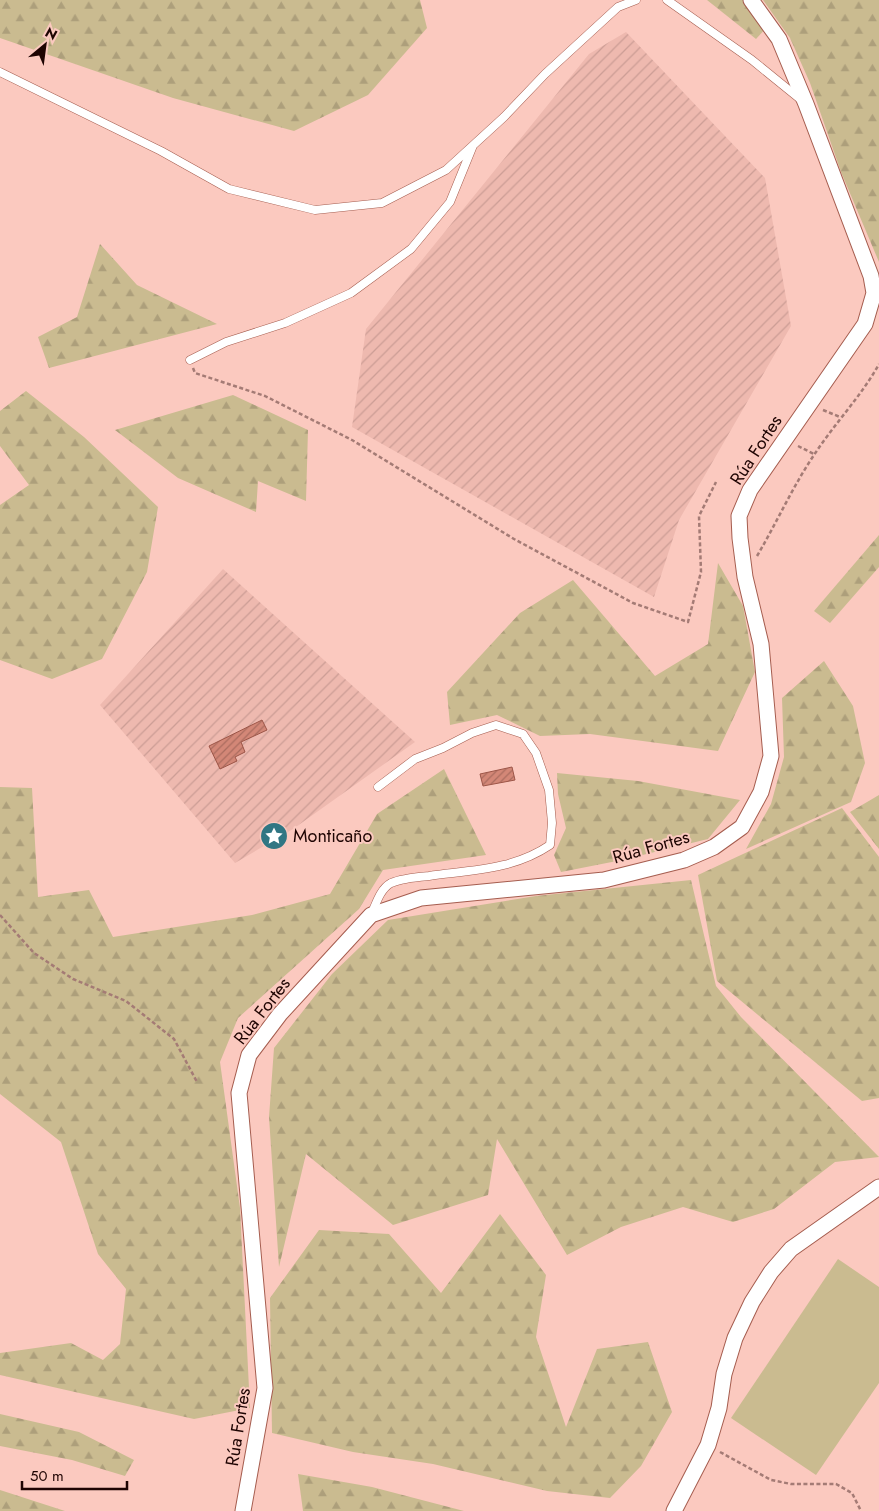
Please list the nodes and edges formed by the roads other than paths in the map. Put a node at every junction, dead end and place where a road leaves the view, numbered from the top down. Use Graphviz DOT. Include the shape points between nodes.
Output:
graph roads {
  1 [pos="636,0"];
  2 [pos="667,0"];
  3 [pos="751,0"];
  4 [pos="0,72"];
  5 [pos="806,104"];
  6 [pos="472,146"];
  7 [pos="190,360"];
  8 [pos="378,787"];
  9 [pos="370,915"];
  10 [pos="879,1187"];
  11 [pos="242,1511"];
  12 [pos="674,1511"];
  1 -- 6 [label="lane" via="618,7"];
  2 -- 5 [label="lane" via="752,60"];
  3 -- 5 [label="street, Rúa Fortes" via="780,39"];
  4 -- 6 [label="lane" via="161,151 229,189 315,210 382,203 446,170"];
  5 -- 9 [label="street, Rúa Fortes" via="871,276 874,294 865,324 750,490 739,516 745,577 761,644 771,756 761,792 742,827 714,847 684,860 604,880 422,898"];
  6 -- 7 [label="lane" via="450,202 411,248 351,293 285,323 226,342"];
  8 -- 9 [label="lane" via="415,759 496,725 523,734 536,752 549,790 552,824 550,845 532,857 495,867 391,883 381,892"];
  9 -- 11 [label="street, Rúa Fortes" via="280,1014 249,1055 239,1093 265,1388"];
  10 -- 12 [label="street" via="791,1249 752,1302 735,1338 708,1446"];
}
